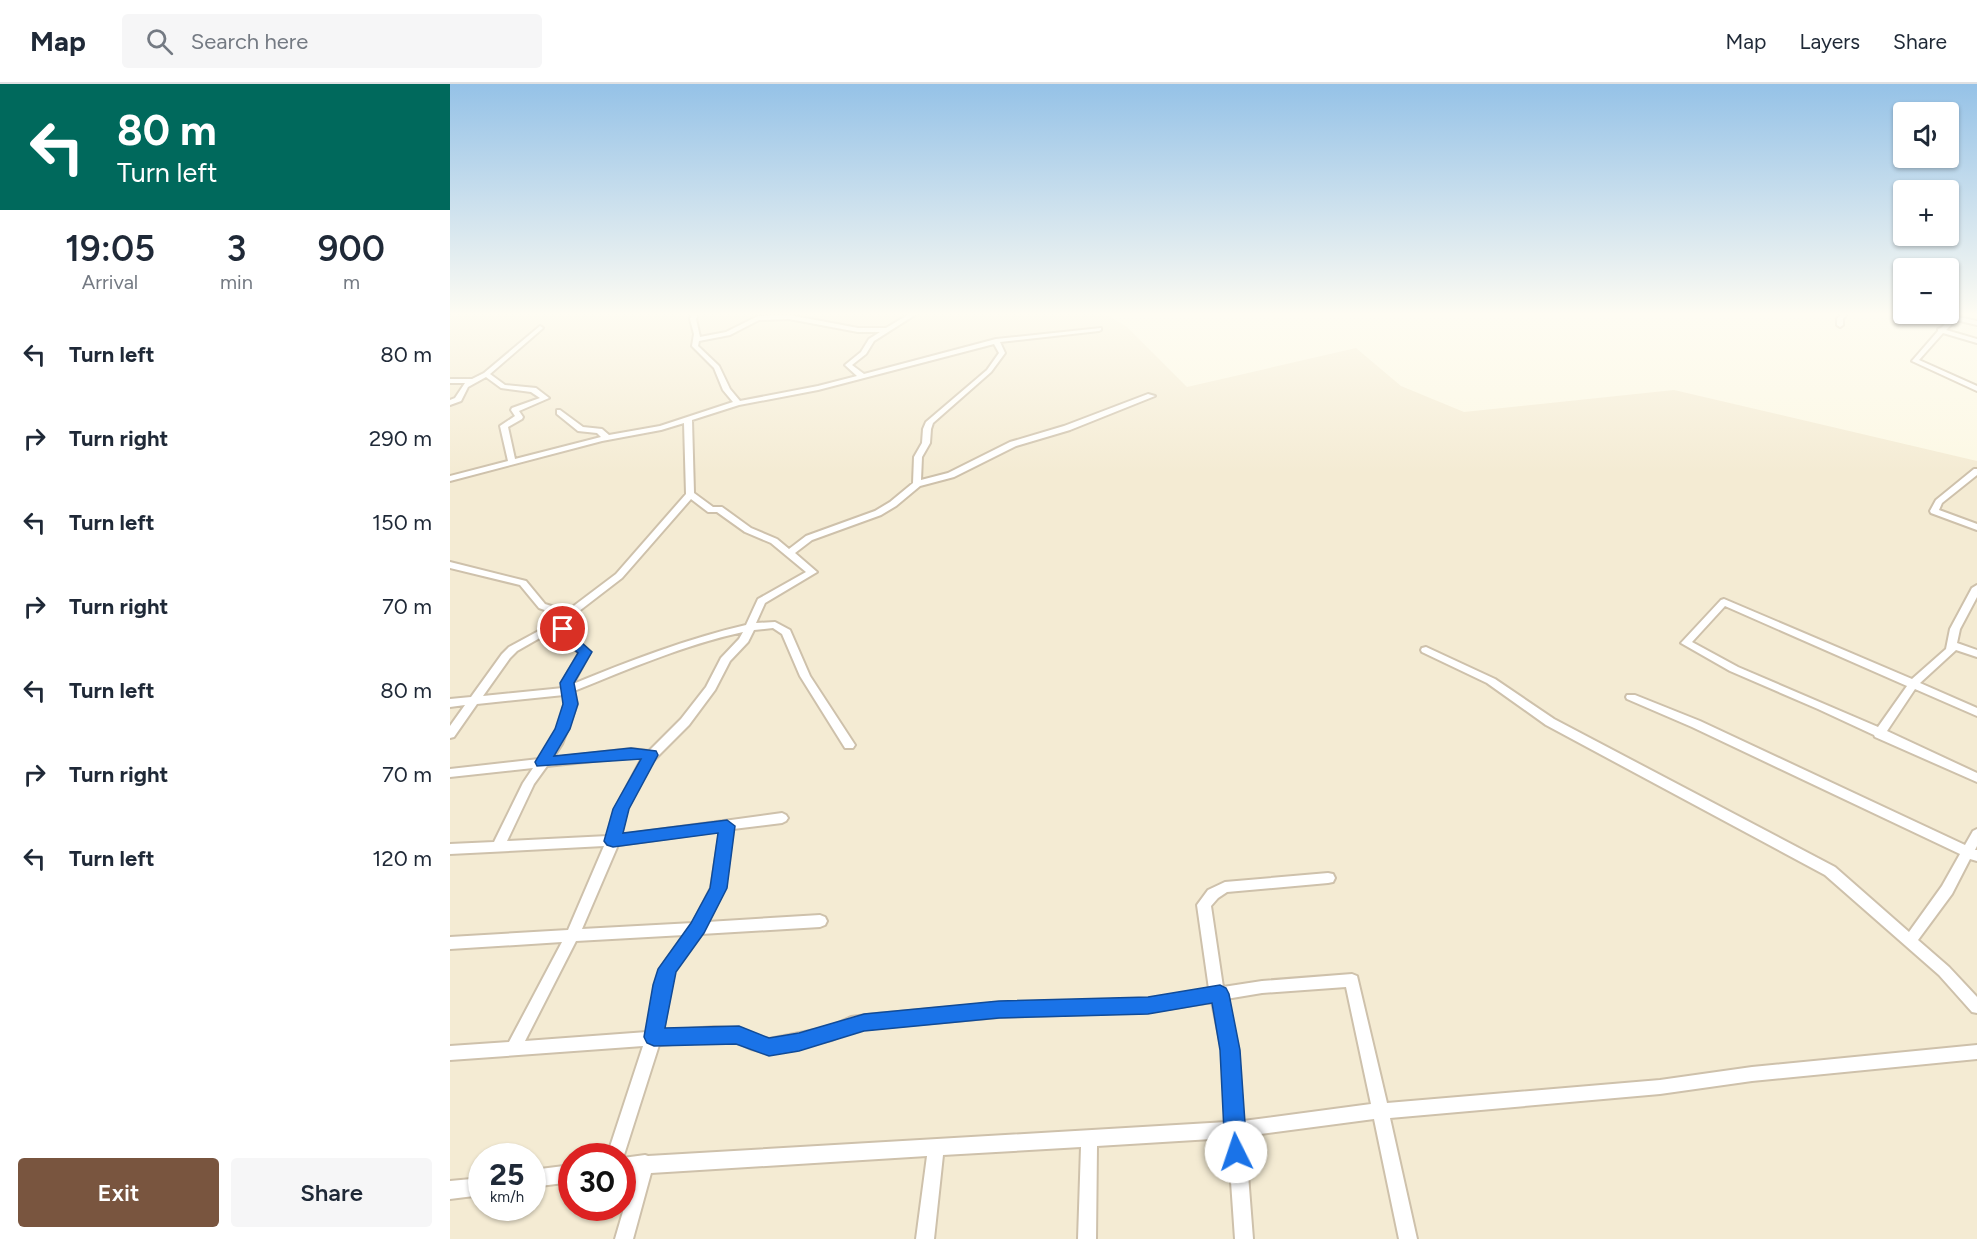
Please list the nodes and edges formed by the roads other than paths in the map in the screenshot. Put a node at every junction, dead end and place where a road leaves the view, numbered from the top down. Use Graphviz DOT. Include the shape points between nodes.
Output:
graph roads {
  1 [pos="494,367"];
  2 [pos="717,367"];
  3 [pos="850,367"];
  4 [pos="897,367"];
  5 [pos="991,367"];
  6 [pos="1928,367"];
  7 [pos="486,374"];
  8 [pos="862,376"];
  9 [pos="450,381"];
  10 [pos="474,381"];
  11 [pos="1977,389"];
  12 [pos="1151,396"];
  13 [pos="450,403"];
  14 [pos="738,403"];
  15 [pos="560,412"];
  16 [pos="687,419"];
  17 [pos="608,438"];
  18 [pos="512,462"];
  19 [pos="1977,471"];
  20 [pos="450,479"];
  21 [pos="917,484"];
  22 [pos="690,494"];
  23 [pos="1977,527"];
  24 [pos="789,553"];
  25 [pos="450,565"];
  26 [pos="1977,588"];
  27 [pos="568,615"];
  28 [pos="750,627"];
  29 [pos="1953,645"];
  30 [pos="1426,650"];
  31 [pos="1977,654"];
  32 [pos="1914,683"];
  33 [pos="568,690"];
  34 [pos="1630,698"];
  35 [pos="474,701"];
  36 [pos="450,703"];
  37 [pos="1977,712"];
  38 [pos="450,734"];
  39 [pos="1879,734"];
  40 [pos="849,745"];
  41 [pos="651,755"];
  42 [pos="543,762"];
  43 [pos="450,773"];
  44 [pos="1977,778"];
  45 [pos="782,818"];
  46 [pos="727,826"];
  47 [pos="1977,834"];
  48 [pos="613,841"];
  49 [pos="498,846"];
  50 [pos="450,849"];
  51 [pos="1973,854"];
  52 [pos="1328,878"];
  53 [pos="820,921"];
  54 [pos="697,928"];
  55 [pos="572,936"];
  56 [pos="1909,942"];
  57 [pos="450,943"];
  58 [pos="1220,994"];
  59 [pos="1977,1007"];
  60 [pos="654,1037"];
  61 [pos="513,1049"];
  62 [pos="1977,1052"];
  63 [pos="450,1053"];
  64 [pos="1379,1111"];
  65 [pos="1234,1130"];
  66 [pos="1089,1140"];
  67 [pos="619,1143"];
  68 [pos="936,1148"];
  69 [pos="645,1163"];
  70 [pos="636,1164"];
  71 [pos="468,1188"];
  72 [pos="450,1190"];
  73 [pos="624,1239"];
  74 [pos="925,1239"];
  75 [pos="1087,1239"];
  76 [pos="1244,1239"];
  77 [pos="1408,1239"];
  1 -- 7 [label="street"];
  2 -- 14 [label="street"];
  3 -- 8 [label="street"];
  4 -- 8 [label="street"];
  5 -- 21 [label="street" via="930,422 915,469"];
  6 -- 11 [label="street"];
  7 -- 10 [label="street"];
  7 -- 18 [label="street" via="503,387 533,390 545,398 515,410 519,417 504,426"];
  8 -- 14 [label="street"];
  9 -- 10 [label="street"];
  10 -- 13 [label="street"];
  12 -- 21 [label="street" via="1013,444 951,475"];
  14 -- 16 [label="street"];
  15 -- 17 [label="street" via="581,429 599,431"];
  16 -- 17 [label="street"];
  16 -- 22 [label="street"];
  17 -- 18 [label="street"];
  18 -- 20 [label="street"];
  19 -- 23 [label="street" via="1939,502 1934,512"];
  21 -- 24 [label="street" via="886,508 809,538"];
  22 -- 24 [label="street"];
  22 -- 27 [label="street" via="619,576"];
  24 -- 28 [label="street" via="812,572 761,601"];
  25 -- 27 [label="street" via="523,583 542,606"];
  26 -- 29 [label="street" via="1955,629"];
  27 -- 33 [label="street" via="563,623 566,636 585,652 571,673"];
  27 -- 35 [label="street" via="513,649"];
  28 -- 33 [label="street" via="657,654"];
  28 -- 40 [label="street" via="775,625 786,632 805,676"];
  28 -- 41 [label="street" via="691,715"];
  29 -- 31 [label="street"];
  29 -- 32 [label="street"];
  30 -- 56 [label="street" via="1491,681 1550,722 1817,863"];
  32 -- 37 [label="street"];
  32 -- 39 [label="street"];
  32 -- 39 [label="street" via="1724,602 1686,643 1734,669"];
  33 -- 35 [label="street"];
  33 -- 42 [label="street" via="571,704"];
  34 -- 51 [label="street" via="1705,728"];
  35 -- 36 [label="street"];
  35 -- 38 [label="street"];
  39 -- 44 [label="street"];
  41 -- 42 [label="street" via="631,753"];
  41 -- 48 [label="street" via="621,809"];
  42 -- 43 [label="street"];
  42 -- 49 [label="street"];
  45 -- 46 [label="street"];
  46 -- 48 [label="street"];
  46 -- 54 [label="street" via="718,888"];
  47 -- 51 [label="street"];
  48 -- 49 [label="street"];
  48 -- 55 [label="street"];
  49 -- 50 [label="street"];
  51 -- 56 [label="street"];
  52 -- 58 [label="street" via="1225,887 1213,894 1204,905 1213,974"];
  53 -- 54 [label="street"];
  54 -- 55 [label="street"];
  54 -- 60 [label="street" via="668,969"];
  55 -- 57 [label="street"];
  55 -- 61 [label="street"];
  56 -- 59 [label="street" via="1944,971"];
  58 -- 60 [label="street" via="1124,1008 999,1010 876,1021 769,1047 739,1035"];
  58 -- 64 [label="street" via="1352,980"];
  58 -- 65 [label="street" via="1230,1050"];
  60 -- 61 [label="street"];
  60 -- 67 [label="street"];
  61 -- 63 [label="street"];
  62 -- 64 [label="street" via="1660,1087"];
  64 -- 65 [label="street"];
  64 -- 77 [label="street"];
  65 -- 66 [label="street"];
  65 -- 76 [label="street"];
  66 -- 68 [label="street"];
  66 -- 75 [label="street"];
  68 -- 69 [label="street"];
  68 -- 74 [label="street"];
  69 -- 70 [label="street"];
  69 -- 73 [label="street"];
  71 -- 72 [label="street"];
}
